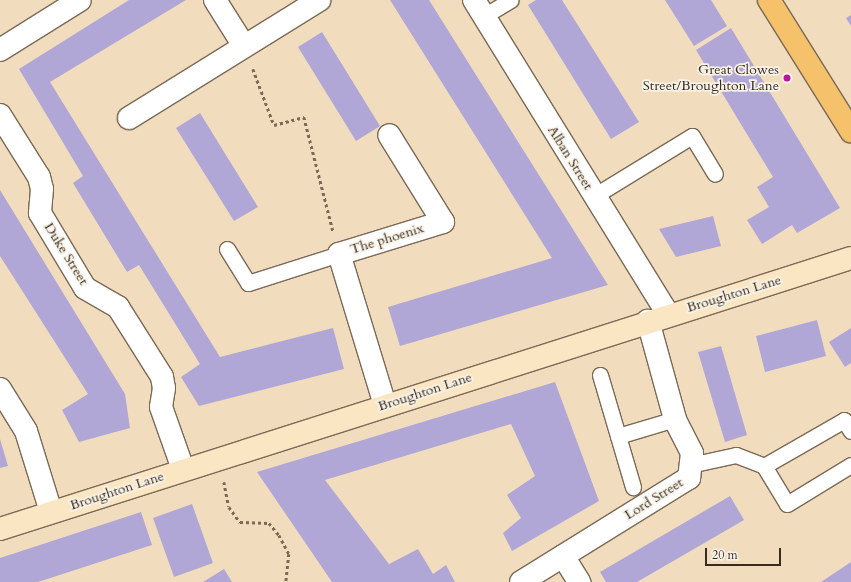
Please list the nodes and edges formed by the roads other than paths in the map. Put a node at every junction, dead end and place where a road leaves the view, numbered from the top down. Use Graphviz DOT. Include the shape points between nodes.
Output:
graph roads {
  1 [pos="80,0"];
  2 [pos="215,0"];
  3 [pos="319,0"];
  4 [pos="511,0"];
  5 [pos="769,0"];
  6 [pos="479,8"];
  7 [pos="244,46"];
  8 [pos="0,50"];
  9 [pos="0,115"];
  10 [pos="129,118"];
  11 [pos="851,131"];
  12 [pos="389,135"];
  13 [pos="715,174"];
  14 [pos="594,196"];
  15 [pos="227,249"];
  16 [pos="339,254"];
  17 [pos="851,258"];
  18 [pos="658,318"];
  19 [pos="600,375"];
  20 [pos="0,389"];
  21 [pos="385,405"];
  22 [pos="675,419"];
  23 [pos="851,431"];
  24 [pos="618,436"];
  25 [pos="690,465"];
  26 [pos="851,465"];
  27 [pos="764,466"];
  28 [pos="184,469"];
  29 [pos="633,487"];
  30 [pos="51,512"];
  31 [pos="0,529"];
  32 [pos="563,556"];
  33 [pos="521,582"];
  34 [pos="579,582"];
  1 -- 8 [label="street"];
  2 -- 7 [label="street"];
  3 -- 7 [label="street"];
  4 -- 6 [label="lane"];
  5 -- 11 [label="main road"];
  6 -- 14 [label="street, Alban Street"];
  7 -- 10 [label="street"];
  9 -- 28 [label="street, Duke Street" via="39,177 42,189 40,213 85,288 118,307 162,377 162,407"];
  12 -- 16 [label="street, The phoenix" via="443,222"];
  13 -- 14 [label="lane" via="692,136"];
  14 -- 18 [label="street, Alban Street"];
  15 -- 16 [label="lane" via="248,283"];
  16 -- 21 [label="street, The phoenix"];
  17 -- 18 [label="street, Broughton Lane"];
  18 -- 21 [label="street, Broughton Lane"];
  18 -- 22 [label="street, Lord Street"];
  19 -- 24 [label="lane"];
  20 -- 30 [label="street" via="26,431"];
  21 -- 28 [label="street, Broughton Lane"];
  22 -- 24 [label="lane"];
  22 -- 25 [label="street, Lord Street" via="692,453"];
  23 -- 27 [label="lane" via="844,420"];
  24 -- 29 [label="lane"];
  25 -- 27 [label="lane" via="736,455"];
  25 -- 32 [label="street, Lord Street" via="689,478"];
  26 -- 27 [label="lane" via="788,504"];
  28 -- 30 [label="street, Broughton Lane"];
  30 -- 31 [label="street, Broughton Lane"];
  32 -- 33 [label="street, Lord Street"];
  32 -- 34 [label="street"];
}
